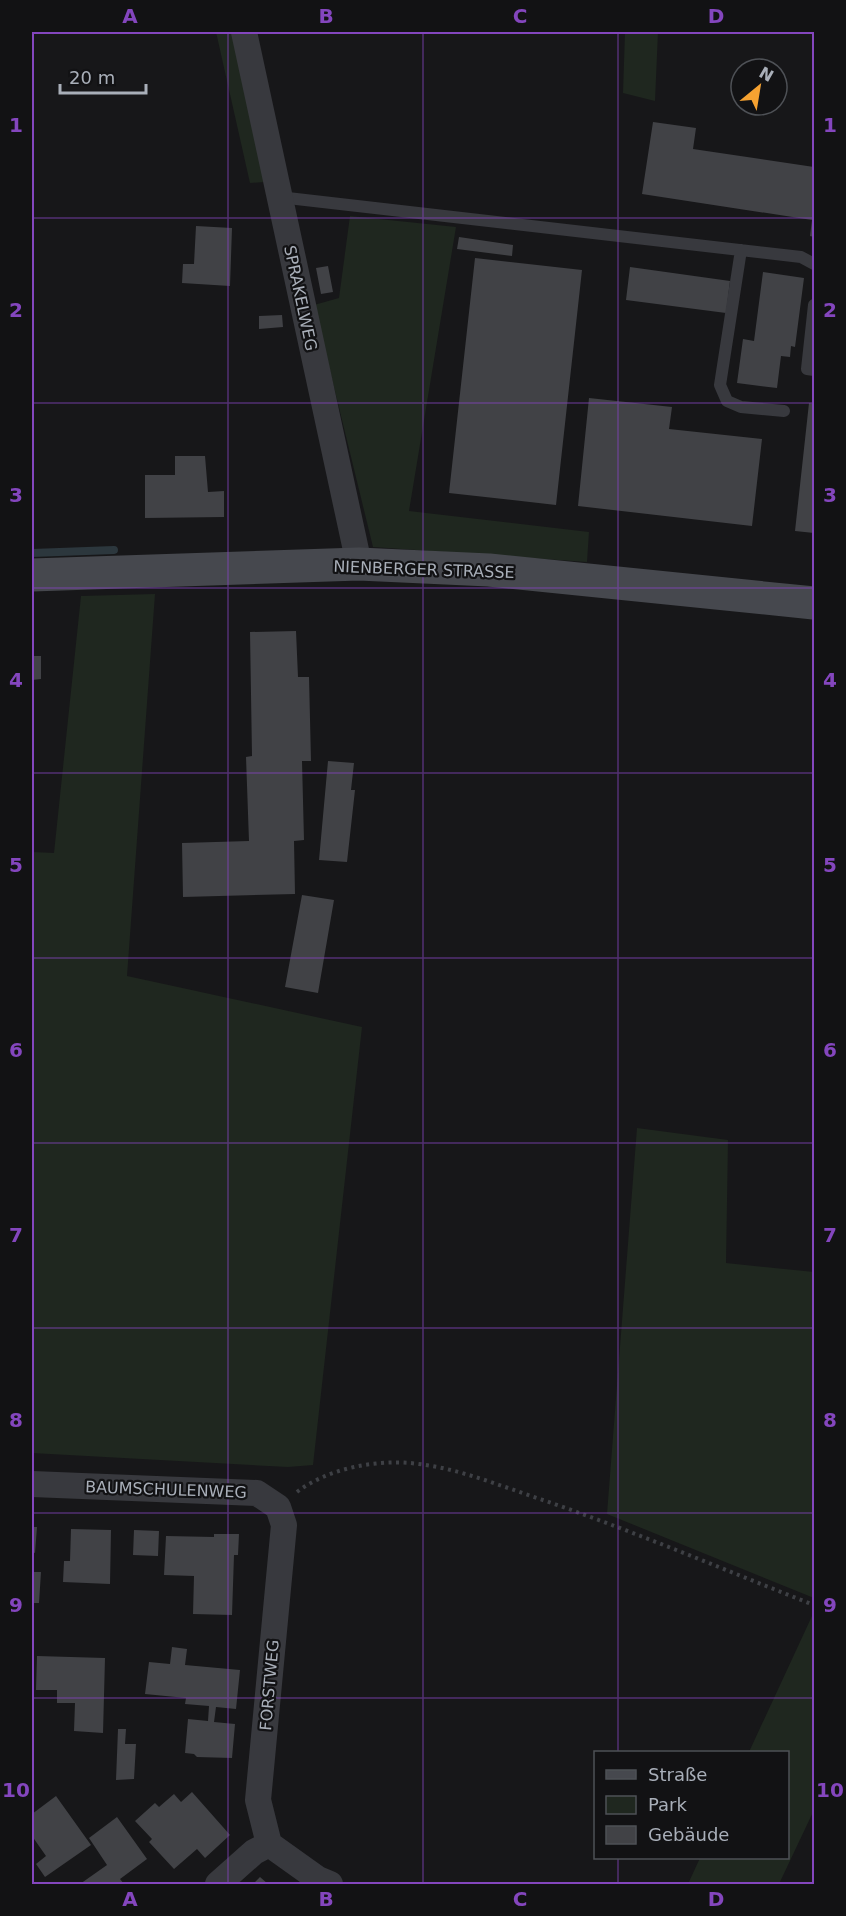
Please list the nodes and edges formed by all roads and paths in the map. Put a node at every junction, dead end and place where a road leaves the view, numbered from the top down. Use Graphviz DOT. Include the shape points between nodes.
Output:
graph roads {
  1 [pos="244,32"];
  2 [pos="279,197"];
  3 [pos="741,250"];
  4 [pos="814,264"];
  5 [pos="814,305"];
  6 [pos="814,370"];
  7 [pos="784,411"];
  8 [pos="359,564"];
  9 [pos="32,575"];
  10 [pos="814,603"];
  11 [pos="32,1484"];
  12 [pos="281,1516"];
  13 [pos="814,1605"];
  14 [pos="269,1844"];
  15 [pos="218,1884"];
  16 [pos="330,1884"];
  1 -- 2 [label="street, SPRAKELWEG"];
  2 -- 3 [label="lane"];
  2 -- 8 [label="street, SPRAKELWEG"];
  3 -- 4 [label="lane" via="801,257"];
  3 -- 7 [label="lane" via="720,385 727,401 741,407"];
  5 -- 6 [label="lane" via="807,369"];
  8 -- 9 [label="street, NIENBERGER STRASSE"];
  8 -- 10 [label="street, NIENBERGER STRASSE" via="489,570"];
  11 -- 12 [label="street, BAUMSCHULENWEG" via="257,1493"];
  12 -- 13 [label="path" via="305,1486 342,1469 400,1463 441,1467 595,1518"];
  12 -- 14 [label="street, FORSTWEG" via="258,1800"];
  14 -- 15 [label="street"];
  14 -- 16 [label="street"];
}
